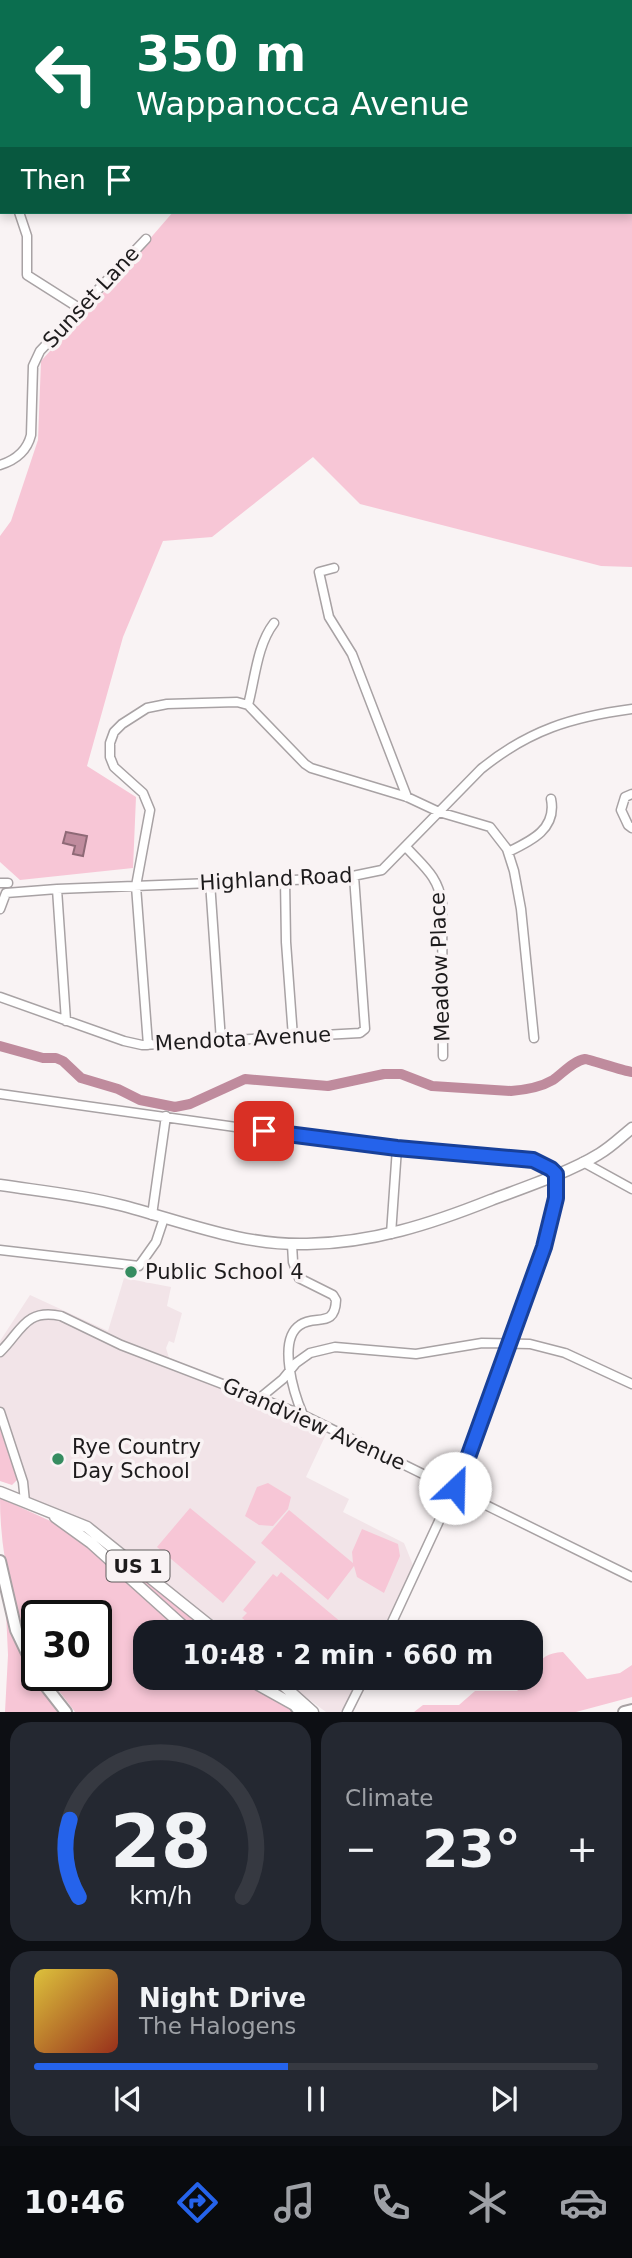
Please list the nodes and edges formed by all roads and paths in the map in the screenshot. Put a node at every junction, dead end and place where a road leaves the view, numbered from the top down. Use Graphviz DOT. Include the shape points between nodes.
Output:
graph roads {
  1 [pos="20,214"];
  2 [pos="146,239"];
  3 [pos="79,308"];
  4 [pos="0,465"];
  5 [pos="334,568"];
  6 [pos="274,623"];
  7 [pos="248,705"];
  8 [pos="632,709"];
  9 [pos="632,793"];
  10 [pos="407,797"];
  11 [pos="551,799"];
  12 [pos="439,812"];
  13 [pos="632,828"];
  14 [pos="406,847"];
  15 [pos="508,852"];
  16 [pos="354,876"];
  17 [pos="285,879"];
  18 [pos="211,882"];
  19 [pos="135,886"];
  20 [pos="57,889"];
  21 [pos="0,909"];
  22 [pos="0,998"];
  23 [pos="66,1021"];
  24 [pos="293,1037"];
  25 [pos="534,1038"];
  26 [pos="221,1041"];
  27 [pos="148,1045"];
  28 [pos="443,1056"];
  29 [pos="0,1094"];
  30 [pos="166,1116"];
  31 [pos="632,1128"];
  32 [pos="397,1148"];
  33 [pos="583,1162"];
  34 [pos="556,1174"];
  35 [pos="0,1185"];
  36 [pos="632,1189"];
  37 [pos="152,1215"];
  38 [pos="164,1218"];
  39 [pos="391,1234"];
  40 [pos="292,1244"];
  41 [pos="0,1250"];
  42 [pos="511,1343"];
  43 [pos="0,1352"];
  44 [pos="291,1370"];
  45 [pos="632,1384"];
  46 [pos="261,1397"];
  47 [pos="0,1412"];
  48 [pos="303,1415"];
  49 [pos="455,1488"];
  50 [pos="2,1493"];
  51 [pos="25,1503"];
  52 [pos="48,1513"];
  53 [pos="0,1561"];
  54 [pos="632,1577"];
  55 [pos="176,1620"];
  56 [pos="203,1620"];
  57 [pos="394,1620"];
  58 [pos="21,1640"];
  59 [pos="266,1690"];
  60 [pos="289,1690"];
  61 [pos="358,1690"];
  62 [pos="49,1691"];
  63 [pos="298,1709"];
  64 [pos="632,1710"];
  65 [pos="64,1712"];
  66 [pos="307,1712"];
  67 [pos="314,1712"];
  68 [pos="347,1712"];
  69 [pos="624,1712"];
  1 -- 3 [label="street" via="27,236 27,275"];
  2 -- 3 [label="street, Sunset Lane"];
  3 -- 4 [label="street, Sunset Lane" via="34,361 29,444 19,456"];
  5 -- 10 [label="street" via="319,572 330,617 352,653"];
  6 -- 7 [label="street" via="263,644"];
  7 -- 10 [label="street" via="311,768"];
  7 -- 19 [label="street" via="167,704 135,715 114,732 109,750 114,767 143,793 150,810"];
  8 -- 12 [label="street, Highland Road" via="540,730 499,754"];
  9 -- 13 [label="street" via="625,797 621,810"];
  10 -- 12 [label="street"];
  11 -- 15 [label="street" via="553,809 544,831"];
  12 -- 14 [label="street, Highland Road"];
  12 -- 15 [label="street" via="490,827"];
  14 -- 16 [label="street, Highland Road" via="382,870"];
  14 -- 28 [label="street, Meadow Place" via="436,879 442,903"];
  15 -- 25 [label="street" via="521,909"];
  16 -- 17 [label="street, Highland Road"];
  16 -- 24 [label="street, Mendota Avenue" via="365,1027 360,1032"];
  17 -- 18 [label="street, Highland Road"];
  17 -- 24 [label="street"];
  18 -- 19 [label="street, Highland Road"];
  18 -- 26 [label="street"];
  19 -- 20 [label="street, Highland Road"];
  19 -- 27 [label="street"];
  20 -- 21 [label="street, Highland Road" via="6,893"];
  20 -- 23 [label="street"];
  22 -- 23 [label="street, Mendota Avenue"];
  23 -- 27 [label="street, Mendota Avenue"];
  24 -- 26 [label="street, Mendota Avenue"];
  26 -- 27 [label="street, Mendota Avenue"];
  29 -- 30 [label="street"];
  30 -- 32 [label="street"];
  30 -- 37 [label="street"];
  31 -- 33 [label="main road"];
  32 -- 34 [label="street" via="533,1160"];
  32 -- 39 [label="street"];
  33 -- 34 [label="main road"];
  33 -- 36 [label="street"];
  34 -- 39 [label="main road"];
  34 -- 42 [label="street" via="556,1198 544,1247"];
  35 -- 37 [label="main road" via="93,1199"];
  37 -- 38 [label="main road"];
  38 -- 40 [label="main road" via="206,1231"];
  38 -- 41 [label="street" via="156,1242 139,1266"];
  39 -- 40 [label="main road"];
  40 -- 44 [label="street" via="299,1278 336,1300 327,1319 302,1323 294,1330 289,1341"];
  42 -- 44 [label="street" via="469,1344 416,1354 335,1347 310,1353"];
  42 -- 45 [label="street" via="565,1353"];
  42 -- 49 [label="street"];
  43 -- 46 [label="street, Grandview Avenue" via="27,1321 51,1314"];
  44 -- 46 [label="street"];
  44 -- 48 [label="street"];
  46 -- 48 [label="street, Grandview Avenue"];
  47 -- 51 [label="street" via="23,1482"];
  48 -- 49 [label="street, Grandview Avenue"];
  49 -- 54 [label="street, Grandview Avenue"];
  49 -- 57 [label="street"];
  50 -- 51 [label="main road, US 1"];
  51 -- 52 [label="main road, US 1"];
  52 -- 55 [label="main road, US 1" via="90,1543"];
  52 -- 56 [label="main road, US 1" via="76,1521 103,1538"];
  53 -- 58 [label="highway"];
  59 -- 63 [label="main road"];
  60 -- 67 [label="main road"];
  61 -- 68 [label="street"];
  62 -- 65 [label="highway"];
  63 -- 66 [label="main road"];
  64 -- 69 [label="highway"];
}
